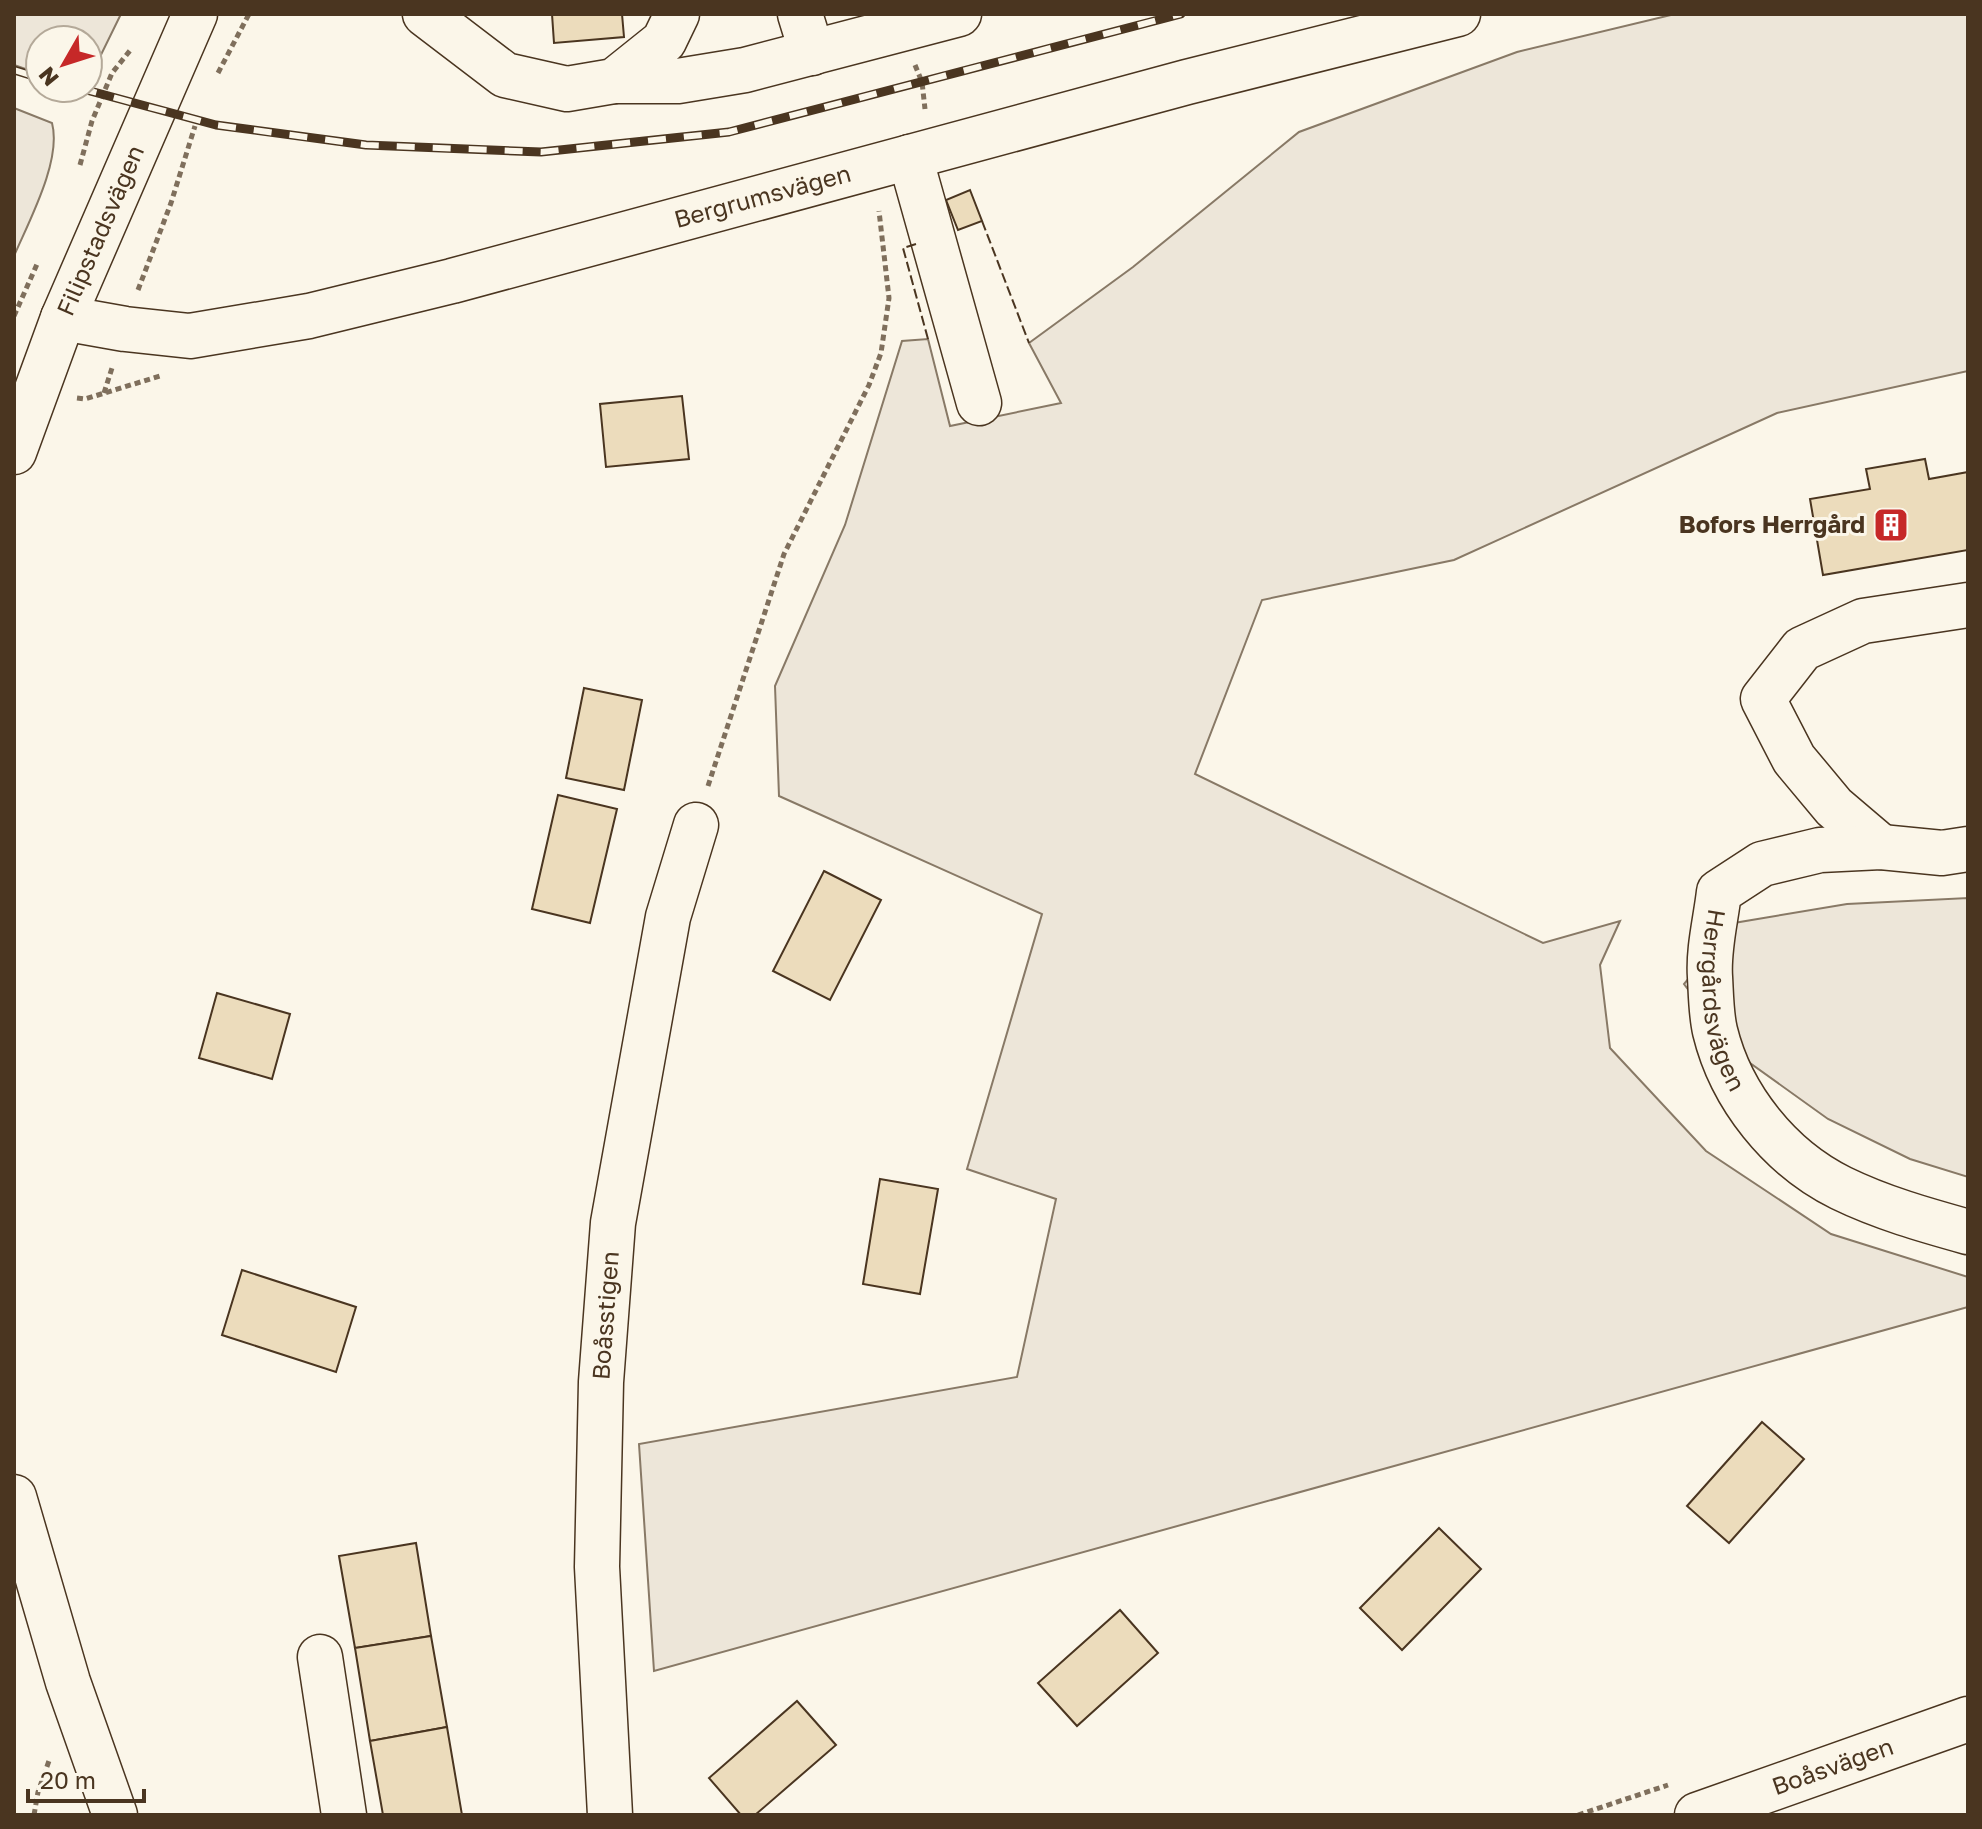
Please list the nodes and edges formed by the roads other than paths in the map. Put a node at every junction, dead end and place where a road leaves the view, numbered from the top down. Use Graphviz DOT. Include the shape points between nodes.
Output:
graph roads {
  1 [pos="195,14"];
  2 [pos="425,14"];
  3 [pos="677,14"];
  4 [pos="959,14"];
  5 [pos="1458,14"];
  6 [pos="863,27"];
  7 [pos="806,34"];
  8 [pos="614,81"];
  9 [pos="892,162"];
  10 [pos="63,318"];
  11 [pos="979,403"];
  12 [pos="14,452"];
  13 [pos="1968,605"];
  14 [pos="696,825"];
  15 [pos="1881,847"];
  16 [pos="1968,849"];
  17 [pos="1968,1232"];
  18 [pos="14,1497"];
  19 [pos="320,1657"];
  20 [pos="1968,1719"];
  21 [pos="115,1815"];
  22 [pos="344,1815"];
  23 [pos="610,1815"];
  24 [pos="1697,1815"];
  1 -- 10 [label="street, Filipstadsvägen"];
  2 -- 8 [label="street" via="505,75 567,89"];
  3 -- 8 [label="street" via="664,41"];
  4 -- 6 [label="street" via="909,29"];
  5 -- 9 [label="street, Bergrumsvägen"];
  6 -- 7 [label="street"];
  7 -- 8 [label="street" via="745,70 678,81"];
  9 -- 10 [label="street, Bergrumsvägen" via="309,316 190,336"];
  9 -- 11 [label="street"];
  10 -- 12 [label="street, Filipstadsvägen"];
  13 -- 15 [label="street" via="1863,621 1802,649 1763,699 1794,759 1834,807"];
  14 -- 23 [label="street, Boåsstigen" via="668,917 613,1223 601,1382 597,1567"];
  15 -- 16 [label="street, Herrgårdsvägen" via="1942,853"];
  15 -- 17 [label="street, Herrgårdsvägen" via="1820,850 1762,864 1719,892 1710,973 1715,1030 1732,1081 1763,1126 1800,1162 1839,1187 1892,1210"];
  18 -- 21 [label="street" via="68,1682"];
  19 -- 22 [label="street"];
  20 -- 24 [label="street, Boåsvägen"];
}
